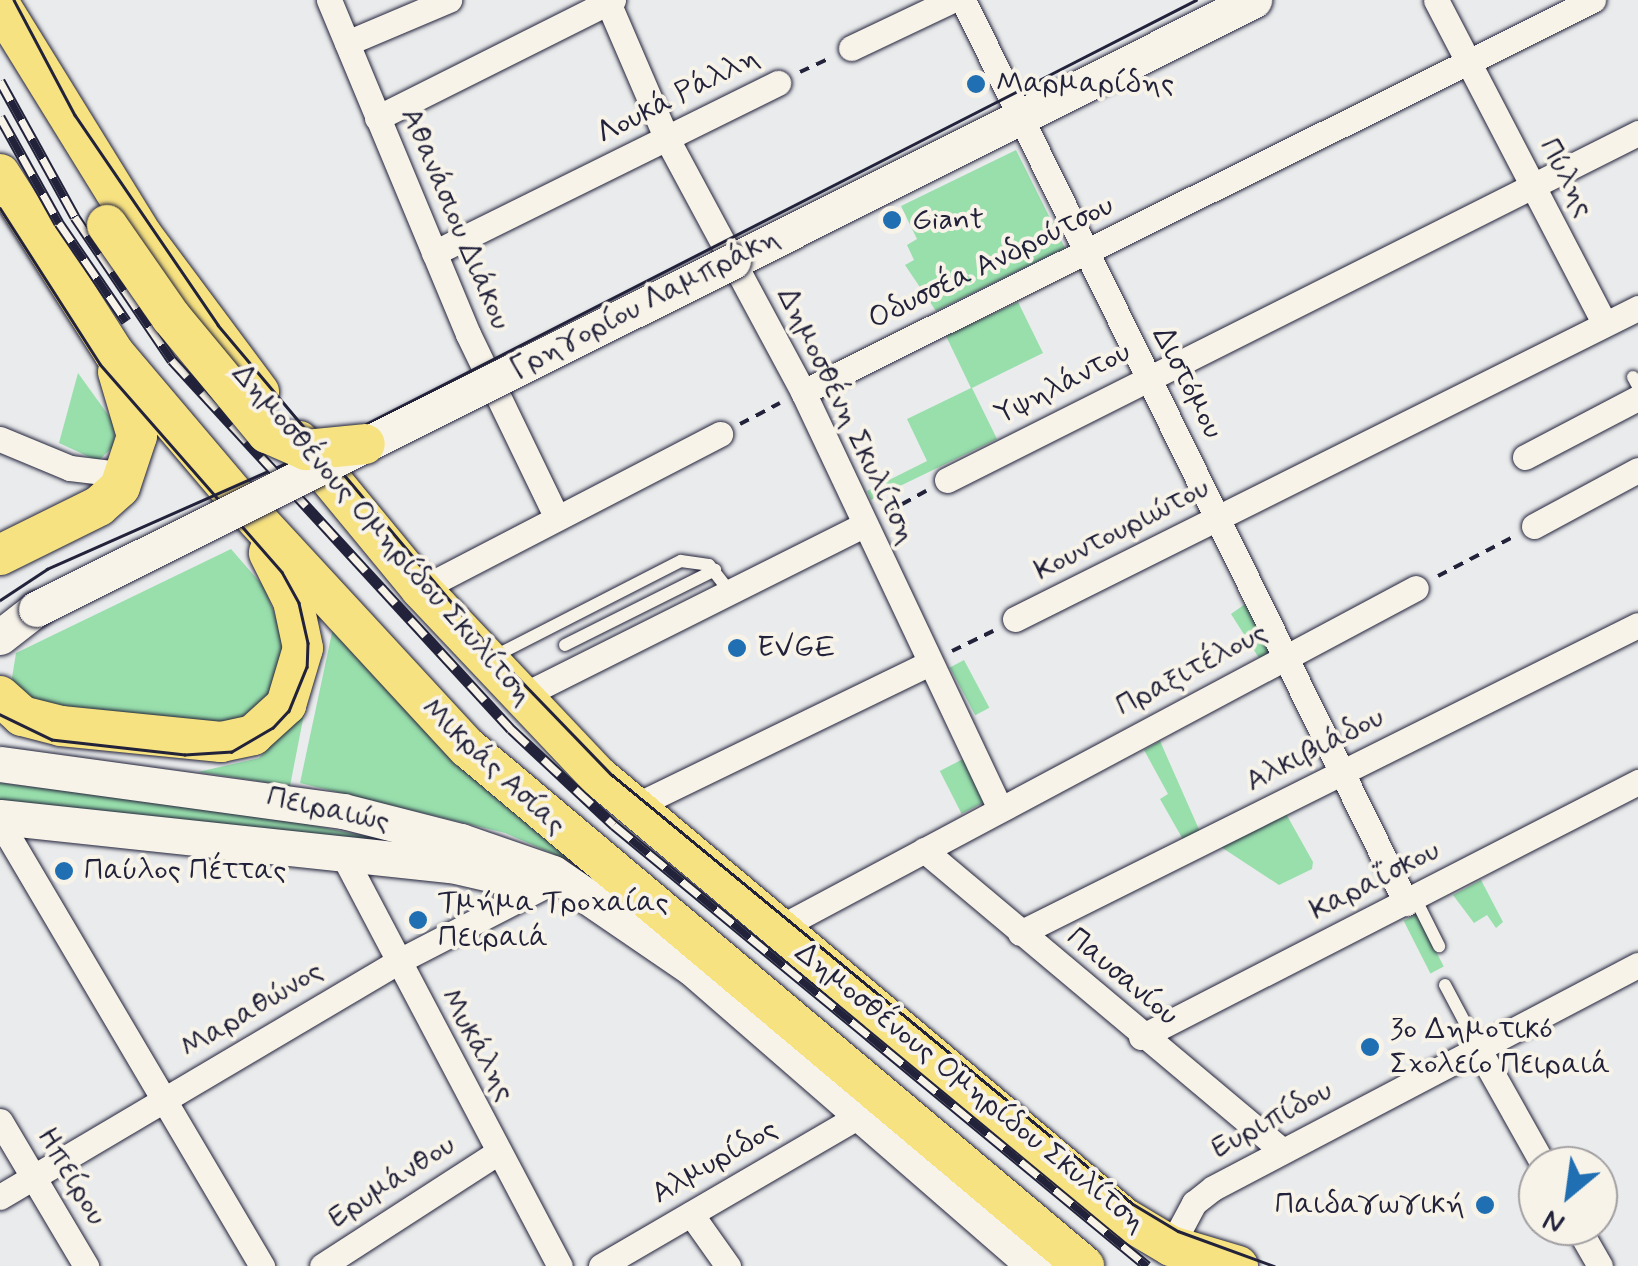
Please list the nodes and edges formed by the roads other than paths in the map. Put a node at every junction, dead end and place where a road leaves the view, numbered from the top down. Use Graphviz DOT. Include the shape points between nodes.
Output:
graph roads {
  1 [pos="329,0"];
  2 [pos="449,0"];
  3 [pos="952,0"];
  4 [pos="963,0"];
  5 [pos="1254,0"];
  6 [pos="1436,0"];
  7 [pos="1593,0"];
  8 [pos="609,1"];
  9 [pos="4,14"];
  10 [pos="347,43"];
  11 [pos="851,48"];
  12 [pos="1468,62"];
  13 [pos="778,83"];
  14 [pos="377,118"];
  15 [pos="1018,118"];
  16 [pos="1638,133"];
  17 [pos="667,139"];
  18 [pos="0,174"];
  19 [pos="1532,185"];
  20 [pos="434,253"];
  21 [pos="1086,254"];
  22 [pos="733,261"];
  23 [pos="1638,308"];
  24 [pos="1606,324"];
  25 [pos="94,326"];
  26 [pos="1148,377"];
  27 [pos="1636,387"];
  28 [pos="802,392"];
  29 [pos="720,434"];
  30 [pos="0,438"];
  31 [pos="365,444"];
  32 [pos="1525,457"];
  33 [pos="55,463"];
  34 [pos="1638,470"];
  35 [pos="127,475"];
  36 [pos="947,480"];
  37 [pos="247,509"];
  38 [pos="554,514"];
  39 [pos="1219,517"];
  40 [pos="69,522"];
  41 [pos="864,525"];
  42 [pos="1534,526"];
  43 [pos="0,555"];
  44 [pos="722,581"];
  45 [pos="1416,588"];
  46 [pos="420,589"];
  47 [pos="36,609"];
  48 [pos="0,614"];
  49 [pos="1015,620"];
  50 [pos="1638,625"];
  51 [pos="0,637"];
  52 [pos="565,646"];
  53 [pos="1288,656"];
  54 [pos="487,662"];
  55 [pos="928,664"];
  56 [pos="0,696"];
  57 [pos="520,697"];
  58 [pos="0,764"];
  59 [pos="1343,772"];
  60 [pos="1638,782"];
  61 [pos="634,807"];
  62 [pos="1000,808"];
  63 [pos="0,819"];
  64 [pos="924,850"];
  65 [pos="342,853"];
  66 [pos="542,887"];
  67 [pos="1410,900"];
  68 [pos="634,925"];
  69 [pos="777,929"];
  70 [pos="1020,933"];
  71 [pos="1439,946"];
  72 [pos="394,963"];
  73 [pos="1638,964"];
  74 [pos="1445,985"];
  75 [pos="1142,1037"];
  76 [pos="1479,1050"];
  77 [pos="166,1100"];
  78 [pos="862,1114"];
  79 [pos="0,1121"];
  80 [pos="1533,1146"];
  81 [pos="1281,1150"];
  82 [pos="498,1152"];
  83 [pos="33,1178"];
  84 [pos="0,1198"];
  85 [pos="691,1214"];
  86 [pos="1171,1246"];
  87 [pos="86,1266"];
  88 [pos="262,1266"];
  89 [pos="322,1266"];
  90 [pos="560,1266"];
  91 [pos="601,1266"];
  92 [pos="728,1266"];
  93 [pos="1036,1266"];
  94 [pos="1084,1266"];
  95 [pos="1238,1266"];
  1 -- 10 [label="street, Αθανάσιου Διάκου"];
  2 -- 10 [label="street"];
  3 -- 11 [label="street"];
  4 -- 15 [label="street, Διστόμου"];
  5 -- 15 [label="main road, Γρηγορίου Λαμπράκη"];
  6 -- 12 [label="street, Πύλης"];
  7 -- 12 [label="street, Οδυσσέα Ανδρούτσου"];
  8 -- 14 [label="street"];
  8 -- 17 [label="street, Δημοσθένη Σκυλίτση"];
  9 -- 31 [label="main road, bridge" via="32,93 107,225 171,317 266,433 306,450"];
  9 -- 46 [label="main road, Δημοσθένους Ομηρίδου Σκυλίτση" via="190,304"];
  10 -- 14 [label="street, Αθανάσιου Διάκου"];
  12 -- 19 [label="street, Πύλης"];
  12 -- 21 [label="street, Οδυσσέα Ανδρούτσου"];
  13 -- 17 [label="street, Λουκά Ράλλη"];
  14 -- 20 [label="street, Αθανάσιου Διάκου"];
  15 -- 21 [label="street, Διστόμου"];
  15 -- 22 [label="main road, Γρηγορίου Λαμπράκη"];
  16 -- 19 [label="street, Υψηλάντου"];
  17 -- 20 [label="street, Λουκά Ράλλη"];
  17 -- 22 [label="street, Δημοσθένη Σκυλίτση"];
  18 -- 25 [label="main road, Μικράς Ασίας"];
  19 -- 24 [label="street, Πύλης"];
  19 -- 26 [label="street, Υψηλάντου"];
  20 -- 38 [label="street, Αθανάσιου Διάκου"];
  21 -- 26 [label="street, Διστόμου"];
  21 -- 28 [label="street, Οδυσσέα Ανδρούτσου"];
  22 -- 28 [label="street, Δημοσθένη Σκυλίτση"];
  22 -- 31 [label="main road, Γρηγορίου Λαμπράκη, bridge"];
  23 -- 24 [label="street, Κουντουριώτου"];
  24 -- 39 [label="street, Κουντουριώτου"];
  25 -- 35 [label="main road" via="136,422"];
  25 -- 37 [label="main road, Μικράς Ασίας"];
  26 -- 36 [label="street, Υψηλάντου"];
  26 -- 39 [label="street, Διστόμου"];
  27 -- 32 [label="street"];
  28 -- 41 [label="street, Δημοσθένη Σκυλίτση"];
  29 -- 38 [label="street"];
  30 -- 33 [label="street"];
  31 -- 47 [label="main road, Γρηγορίου Λαμπράκη, bridge"];
  33 -- 35 [label="street"];
  33 -- 40 [label="street" via="68,488"];
  34 -- 42 [label="street"];
  35 -- 40 [label="main road" via="110,499"];
  37 -- 56 [label="main road" via="294,601 303,648 297,685 267,725 222,742 61,726 22,716"];
  37 -- 94 [label="main road, Μικράς Ασίας" via="505,783"];
  38 -- 46 [label="street"];
  39 -- 49 [label="street, Κουντουριώτου"];
  39 -- 53 [label="street, Διστόμου"];
  40 -- 43 [label="main road"];
  41 -- 44 [label="street"];
  41 -- 55 [label="street, Δημοσθένη Σκυλίτση"];
  44 -- 52 [label="lane"];
  44 -- 54 [label="lane" via="700,560 681,562"];
  44 -- 57 [label="street"];
  45 -- 53 [label="street, Πραξιτέλους"];
  46 -- 54 [label="main road, Δημοσθένους Ομηρίδου Σκυλίτση"];
  47 -- 48 [label="main road, Γρηγορίου Λαμπράκη"];
  47 -- 51 [label="main road, Γρηγορίου Λαμπράκη"];
  50 -- 59 [label="street, Αλκιβιάδου"];
  53 -- 59 [label="street, Διστόμου"];
  53 -- 62 [label="street, Πραξιτέλους"];
  54 -- 57 [label="main road, Δημοσθένους Ομηρίδου Σκυλίτση"];
  55 -- 61 [label="street"];
  55 -- 62 [label="street, Δημοσθένη Σκυλίτση"];
  57 -- 61 [label="main road, Δημοσθένους Ομηρίδου Σκυλίτση"];
  58 -- 68 [label="main road, Πειραιώς" via="225,790 411,828 553,873"];
  59 -- 67 [label="street, Διστόμου"];
  59 -- 70 [label="street, Αλκιβιάδου"];
  60 -- 67 [label="street, Καραΐσκου"];
  61 -- 69 [label="main road, Δημοσθένους Ομηρίδου Σκυλίτση"];
  62 -- 64 [label="street, Πραξιτέλους"];
  63 -- 65 [label="main road, Πειραιώς"];
  63 -- 77 [label="street"];
  64 -- 69 [label="street, Πραξιτέλους"];
  64 -- 70 [label="street, Παυσανίου"];
  65 -- 66 [label="main road, Πειραιώς" via="451,865"];
  65 -- 72 [label="street, Μυκάλης"];
  66 -- 68 [label="main road, Πειραιώς"];
  66 -- 72 [label="street, Μαραθώνος"];
  67 -- 71 [label="lane, Διστόμου"];
  67 -- 75 [label="street, Καραΐσκου"];
  68 -- 78 [label="main road, Πειραιώς"];
  69 -- 86 [label="main road, Δημοσθένους Ομηρίδου Σκυλίτση" via="1083,1185"];
  70 -- 75 [label="street, Παυσανίου"];
  72 -- 77 [label="street, Μαραθώνος"];
  72 -- 82 [label="street, Μυκάλης"];
  73 -- 76 [label="street, Ευριπίδου"];
  74 -- 76 [label="lane"];
  75 -- 81 [label="street, Παυσανίου"];
  76 -- 80 [label="street"];
  76 -- 81 [label="street, Ευριπίδου"];
  77 -- 83 [label="street, Μαραθώνος"];
  77 -- 88 [label="street"];
  78 -- 85 [label="street, Αλμυρίδος"];
  78 -- 93 [label="main road, Πειραιώς"];
  79 -- 83 [label="street, Ηπείρου"];
  81 -- 86 [label="street, Ευριπίδου" via="1201,1196"];
  82 -- 89 [label="street, Ερυμάνθου"];
  82 -- 90 [label="street, Μυκάλης"];
  83 -- 84 [label="street, Μαραθώνος"];
  83 -- 87 [label="street, Ηπείρου"];
  85 -- 91 [label="street, Αλμυρίδος"];
  85 -- 92 [label="street"];
  86 -- 95 [label="main road, Δημοσθένους Ομηρίδου Σκυλίτση"];
}
